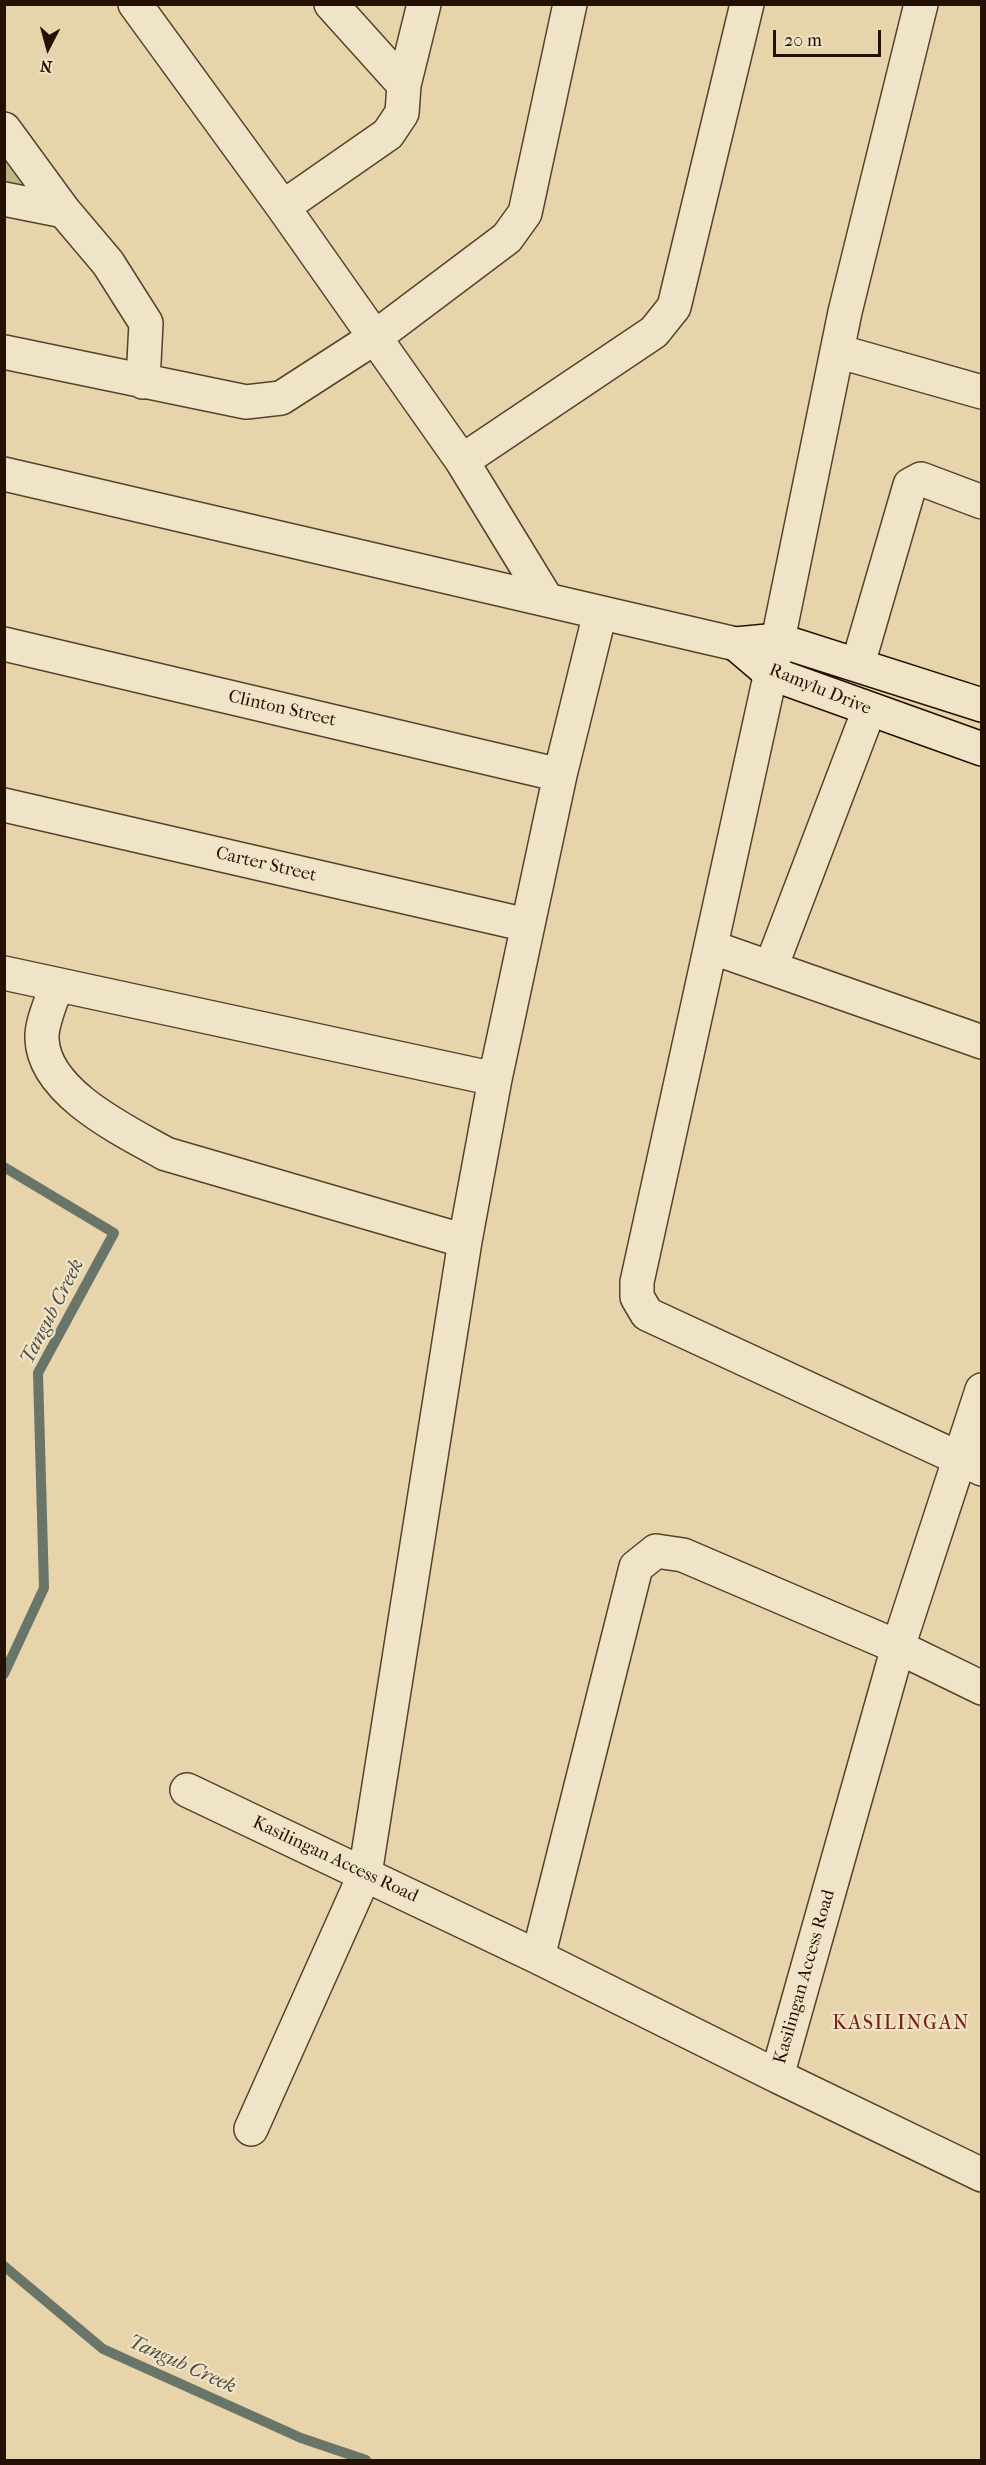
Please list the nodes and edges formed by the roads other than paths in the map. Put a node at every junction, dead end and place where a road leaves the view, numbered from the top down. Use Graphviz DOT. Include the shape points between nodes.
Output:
graph roads {
  1 [pos="135,4"];
  2 [pos="331,4"];
  3 [pos="424,4"];
  4 [pos="570,4"];
  5 [pos="747,4"];
  6 [pos="921,4"];
  7 [pos="404,85"];
  8 [pos="4,129"];
  9 [pos="4,199"];
  10 [pos="283,207"];
  11 [pos="64,211"];
  12 [pos="374,338"];
  13 [pos="837,351"];
  14 [pos="4,352"];
  15 [pos="143,382"];
  16 [pos="981,392"];
  17 [pos="462,461"];
  18 [pos="4,474"];
  19 [pos="981,502"];
  20 [pos="547,600"];
  21 [pos="600,613"];
  22 [pos="778,640"];
  23 [pos="4,644"];
  24 [pos="736,644"];
  25 [pos="858,664"];
  26 [pos="770,674"];
  27 [pos="981,705"];
  28 [pos="869,710"];
  29 [pos="981,749"];
  30 [pos="560,775"];
  31 [pos="4,805"];
  32 [pos="527,925"];
  33 [pos="711,947"];
  34 [pos="771,966"];
  35 [pos="4,973"];
  36 [pos="56,986"];
  37 [pos="981,1042"];
  38 [pos="495,1079"];
  39 [pos="465,1241"];
  40 [pos="981,1390"];
  41 [pos="970,1465"];
  42 [pos="898,1647"];
  43 [pos="981,1688"];
  44 [pos="187,1790"];
  45 [pos="364,1874"];
  46 [pos="537,1957"];
  47 [pos="777,2076"];
  48 [pos="251,2129"];
  49 [pos="981,2175"];
  1 -- 10 [label="street"];
  2 -- 7 [label="street"];
  3 -- 7 [label="street"];
  4 -- 12 [label="street" via="525,213 507,238"];
  5 -- 17 [label="street" via="674,307 654,332"];
  6 -- 13 [label="street"];
  7 -- 10 [label="street" via="402,113 388,134"];
  8 -- 11 [label="street"];
  9 -- 11 [label="street"];
  10 -- 12 [label="street"];
  11 -- 15 [label="street" via="108,263 146,323"];
  12 -- 15 [label="street" via="281,398 246,402"];
  12 -- 17 [label="street"];
  13 -- 16 [label="street"];
  13 -- 22 [label="street"];
  14 -- 15 [label="street"];
  17 -- 20 [label="street"];
  18 -- 20 [label="street"];
  19 -- 25 [label="street" via="921,479 910,484"];
  20 -- 21 [label="street"];
  21 -- 24 [label="street"];
  21 -- 30 [label="street"];
  22 -- 24 [label="street, Ramylu Drive"];
  22 -- 25 [label="street, Ramylu Drive"];
  22 -- 26 [label="street"];
  23 -- 30 [label="street, Clinton Street"];
  24 -- 26 [label="street, Ramylu Drive"];
  25 -- 27 [label="street, Ramylu Drive"];
  26 -- 28 [label="street, Ramylu Drive"];
  26 -- 33 [label="street"];
  28 -- 29 [label="street, Ramylu Drive"];
  28 -- 34 [label="street"];
  30 -- 32 [label="street"];
  31 -- 32 [label="street, Carter Street"];
  32 -- 38 [label="street"];
  33 -- 34 [label="street"];
  33 -- 41 [label="street" via="637,1282 637,1297 648,1314"];
  34 -- 37 [label="street"];
  35 -- 36 [label="street"];
  36 -- 38 [label="street"];
  36 -- 39 [label="street" via="42,1038 48,1064 73,1096 122,1129 166,1154"];
  38 -- 39 [label="street"];
  39 -- 45 [label="street"];
  40 -- 41 [label="street, Kasilingan Access Road"];
  41 -- 42 [label="street, Kasilingan Access Road"];
  42 -- 43 [label="street"];
  42 -- 46 [label="street" via="683,1555 656,1551 636,1567"];
  42 -- 47 [label="street, Kasilingan Access Road"];
  44 -- 45 [label="street, Kasilingan Access Road"];
  45 -- 46 [label="street, Kasilingan Access Road"];
  45 -- 48 [label="street"];
  46 -- 47 [label="street, Kasilingan Access Road"];
  47 -- 49 [label="street"];
}
